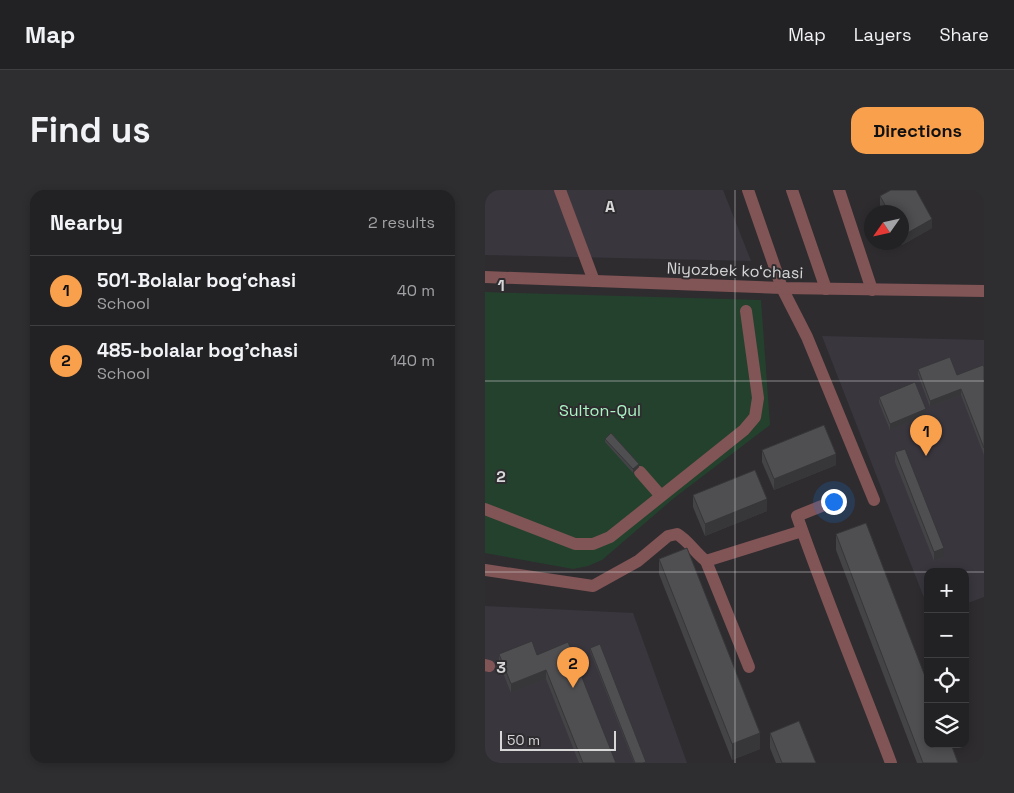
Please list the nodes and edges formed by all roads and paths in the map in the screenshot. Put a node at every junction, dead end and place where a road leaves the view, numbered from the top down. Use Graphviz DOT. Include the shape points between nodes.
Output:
graph roads {
  1 [pos="559,190"];
  2 [pos="747,190"];
  3 [pos="792,190"];
  4 [pos="839,190"];
  5 [pos="485,278"];
  6 [pos="594,281"];
  7 [pos="783,288"];
  8 [pos="826,289"];
  9 [pos="872,290"];
  10 [pos="984,291"];
  11 [pos="746,311"];
  12 [pos="640,472"];
  13 [pos="661,496"];
  14 [pos="839,499"];
  15 [pos="874,500"];
  16 [pos="485,509"];
  17 [pos="802,531"];
  18 [pos="706,562"];
  19 [pos="485,570"];
  20 [pos="749,667"];
  21 [pos="891,763"];
  1 -- 6 [label="street"];
  2 -- 7 [label="street"];
  3 -- 8 [label="street"];
  4 -- 9 [label="street"];
  5 -- 6 [label="street, Niyozbek koʻchasi"];
  6 -- 7 [label="street, Niyozbek koʻchasi"];
  7 -- 8 [label="street, Niyozbek koʻchasi"];
  7 -- 15 [label="street" via="807,337"];
  8 -- 9 [label="street, Niyozbek koʻchasi"];
  9 -- 10 [label="street, Niyozbek koʻchasi"];
  11 -- 13 [label="street" via="758,398 755,417 744,430"];
  12 -- 13 [label="street"];
  13 -- 16 [label="street" via="610,537 585,545"];
  14 -- 17 [label="street" via="797,516"];
  17 -- 18 [label="street"];
  17 -- 21 [label="street"];
  18 -- 19 [label="street" via="685,538 677,534 668,536 638,561 593,586"];
  18 -- 20 [label="street"];
}
